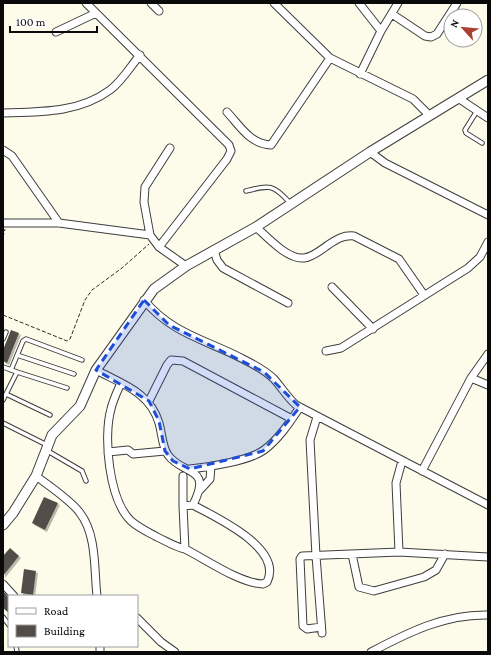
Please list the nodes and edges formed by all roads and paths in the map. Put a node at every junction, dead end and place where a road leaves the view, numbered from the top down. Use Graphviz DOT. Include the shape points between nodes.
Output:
graph roads {
  1 [pos="86,3"];
  2 [pos="151,3"];
  3 [pos="274,3"];
  4 [pos="359,3"];
  5 [pos="398,3"];
  6 [pos="456,3"];
  7 [pos="159,11"];
  8 [pos="96,13"];
  9 [pos="392,14"];
  10 [pos="381,31"];
  11 [pos="56,32"];
  12 [pos="140,55"];
  13 [pos="330,58"];
  14 [pos="360,74"];
  15 [pos="488,80"];
  16 [pos="458,98"];
  17 [pos="477,111"];
  18 [pos="227,112"];
  19 [pos="3,113"];
  20 [pos="429,114"];
  21 [pos="488,118"];
  22 [pos="482,143"];
  23 [pos="170,148"];
  24 [pos="3,150"];
  25 [pos="370,152"];
  26 [pos="246,191"];
  27 [pos="290,204"];
  28 [pos="488,215"];
  29 [pos="3,223"];
  30 [pos="59,223"];
  31 [pos="256,227"];
  32 [pos="151,238"];
  33 [pos="488,242"];
  34 [pos="160,248"];
  35 [pos="214,250"];
  36 [pos="186,266"];
  37 [pos="332,287"];
  38 [pos="424,295"];
  39 [pos="144,300"];
  40 [pos="288,302"];
  41 [pos="3,315"];
  42 [pos="373,329"];
  43 [pos="6,332"];
  44 [pos="3,339"];
  45 [pos="326,351"];
  46 [pos="488,354"];
  47 [pos="18,355"];
  48 [pos="82,360"];
  49 [pos="3,367"];
  50 [pos="11,370"];
  51 [pos="96,370"];
  52 [pos="18,372"];
  53 [pos="74,374"];
  54 [pos="471,378"];
  55 [pos="121,383"];
  56 [pos="488,385"];
  57 [pos="68,388"];
  58 [pos="6,394"];
  59 [pos="3,400"];
  60 [pos="149,402"];
  61 [pos="300,407"];
  62 [pos="50,415"];
  63 [pos="317,417"];
  64 [pos="292,420"];
  65 [pos="3,423"];
  66 [pos="46,447"];
  67 [pos="165,451"];
  68 [pos="108,452"];
  69 [pos="402,461"];
  70 [pos="211,466"];
  71 [pos="190,469"];
  72 [pos="422,471"];
  73 [pos="36,476"];
  74 [pos="183,476"];
  75 [pos="86,481"];
  76 [pos="200,490"];
  77 [pos="193,504"];
  78 [pos="488,505"];
  79 [pos="183,506"];
  80 [pos="3,524"];
  81 [pos="185,549"];
  82 [pos="399,552"];
  83 [pos="352,554"];
  84 [pos="444,554"];
  85 [pos="316,556"];
  86 [pos="488,557"];
  87 [pos="3,584"];
  88 [pos="13,595"];
  89 [pos="97,595"];
  90 [pos="488,615"];
  91 [pos="138,619"];
  92 [pos="175,652"];
  93 [pos="371,652"];
  1 -- 8 [label="street"];
  2 -- 7 [label="street"];
  3 -- 13 [label="street"];
  4 -- 10 [label="street"];
  5 -- 9 [label="street"];
  6 -- 9 [label="street" via="436,34 431,36 425,36"];
  8 -- 11 [label="street"];
  8 -- 12 [label="street"];
  9 -- 10 [label="street"];
  10 -- 14 [label="street"];
  12 -- 19 [label="street" via="109,90 90,100 68,109"];
  12 -- 34 [label="street" via="224,139 230,151 227,159"];
  13 -- 14 [label="street"];
  13 -- 18 [label="street" via="270,145 251,140"];
  14 -- 20 [label="street" via="413,99"];
  15 -- 16 [label="street"];
  16 -- 17 [label="street"];
  16 -- 20 [label="street"];
  17 -- 21 [label="street"];
  17 -- 22 [label="lane" via="465,130"];
  20 -- 25 [label="street"];
  23 -- 32 [label="street" via="143,194"];
  24 -- 30 [label="street" via="12,156"];
  25 -- 27 [label="street"];
  25 -- 28 [label="street" via="385,163"];
  26 -- 27 [label="lane" via="271,187 278,190"];
  27 -- 31 [label="street"];
  29 -- 30 [label="street"];
  30 -- 32 [label="street"];
  31 -- 35 [label="street"];
  31 -- 38 [label="street" via="281,249 303,259 338,238 354,236 399,260"];
  32 -- 34 [label="street"];
  32 -- 41 [label="path" via="122,268 92,290 70,339"];
  33 -- 38 [label="street" via="475,263"];
  34 -- 36 [label="street"];
  35 -- 36 [label="street"];
  35 -- 40 [label="street" via="223,268"];
  36 -- 39 [label="street" via="154,289"];
  37 -- 42 [label="street"];
  38 -- 42 [label="street"];
  39 -- 51 [label="street"];
  39 -- 61 [label="street" via="152,310 185,334 243,359 273,378 288,398"];
  42 -- 45 [label="street" via="341,348"];
  43 -- 44 [label="lane"];
  46 -- 54 [label="street"];
  47 -- 48 [label="lane" via="26,339"];
  47 -- 50 [label="lane"];
  47 -- 53 [label="lane"];
  49 -- 50 [label="lane"];
  50 -- 52 [label="lane"];
  51 -- 55 [label="street"];
  51 -- 66 [label="street" via="80,406 60,425"];
  52 -- 57 [label="lane"];
  52 -- 58 [label="lane"];
  54 -- 56 [label="street"];
  54 -- 72 [label="street"];
  55 -- 60 [label="street"];
  55 -- 68 [label="street" via="111,409"];
  58 -- 59 [label="lane"];
  58 -- 62 [label="lane"];
  60 -- 64 [label="street" via="171,360 183,361"];
  60 -- 67 [label="street" via="159,421"];
  61 -- 63 [label="street"];
  61 -- 64 [label="street"];
  63 -- 69 [label="street"];
  63 -- 85 [label="street" via="310,440"];
  64 -- 70 [label="street" via="263,451"];
  65 -- 66 [label="lane"];
  66 -- 73 [label="street"];
  66 -- 75 [label="lane" via="82,471"];
  67 -- 68 [label="street" via="133,454 128,450"];
  67 -- 71 [label="street" via="172,461"];
  68 -- 81 [label="street" via="118,498 130,520"];
  69 -- 72 [label="street"];
  69 -- 82 [label="street" via="396,482"];
  70 -- 71 [label="street"];
  70 -- 76 [label="street" via="210,479"];
  71 -- 76 [label="street" via="196,474"];
  72 -- 78 [label="street"];
  73 -- 80 [label="street" via="13,513"];
  73 -- 89 [label="street" via="80,512 87,524 91,536"];
  74 -- 79 [label="street"];
  76 -- 77 [label="street"];
  77 -- 79 [label="street"];
  77 -- 81 [label="street" via="235,529 261,549 266,559 269,578 263,584 244,580"];
  79 -- 81 [label="street"];
  82 -- 83 [label="street"];
  82 -- 84 [label="street"];
  83 -- 84 [label="street" via="359,587 374,590 431,574 441,564"];
  83 -- 85 [label="street"];
  84 -- 86 [label="street"];
  85 -- 85 [label="street" via="322,630 307,629 303,626 300,559 302,556"];
  87 -- 88 [label="street"];
  90 -- 93 [label="street" via="468,615 413,630"];
  91 -- 92 [label="street"];
}
